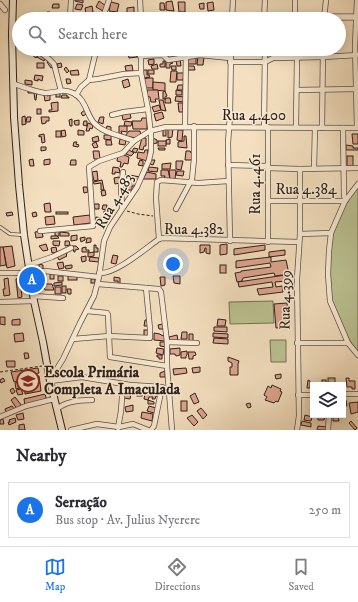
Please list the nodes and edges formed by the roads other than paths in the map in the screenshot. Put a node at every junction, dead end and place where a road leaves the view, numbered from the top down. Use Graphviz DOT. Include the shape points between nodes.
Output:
graph roads {
  1 [pos="13,0"];
  2 [pos="71,0"];
  3 [pos="109,0"];
  4 [pos="140,0"];
  5 [pos="233,0"];
  6 [pos="264,0"];
  7 [pos="296,0"];
  8 [pos="326,0"];
  9 [pos="357,0"];
  10 [pos="0,4"];
  11 [pos="5,10"];
  12 [pos="13,12"];
  13 [pos="70,12"];
  14 [pos="105,12"];
  15 [pos="141,12"];
  16 [pos="232,12"];
  17 [pos="264,12"];
  18 [pos="295,12"];
  19 [pos="325,12"];
  20 [pos="346,17"];
  21 [pos="357,17"];
  22 [pos="12,25"];
  23 [pos="12,34"];
  24 [pos="357,55"];
  25 [pos="12,56"];
  26 [pos="46,56"];
  27 [pos="95,56"];
  28 [pos="140,56"];
  29 [pos="165,56"];
  30 [pos="193,56"];
  31 [pos="206,56"];
  32 [pos="230,56"];
  33 [pos="264,56"];
  34 [pos="340,56"];
  35 [pos="346,56"];
  36 [pos="186,57"];
  37 [pos="297,57"];
  38 [pos="323,57"];
  39 [pos="230,60"];
  40 [pos="264,62"];
  41 [pos="141,73"];
  42 [pos="89,80"];
  43 [pos="13,83"];
  44 [pos="357,89"];
  45 [pos="297,90"];
  46 [pos="323,90"];
  47 [pos="61,91"];
  48 [pos="76,94"];
  49 [pos="148,109"];
  50 [pos="112,115"];
  51 [pos="194,126"];
  52 [pos="185,127"];
  53 [pos="266,127"];
  54 [pos="296,127"];
  55 [pos="228,128"];
  56 [pos="315,128"];
  57 [pos="322,128"];
  58 [pos="343,128"];
  59 [pos="357,128"];
  60 [pos="150,131"];
  61 [pos="134,141"];
  62 [pos="228,165"];
  63 [pos="267,167"];
  64 [pos="314,168"];
  65 [pos="343,168"];
  66 [pos="358,168"];
  67 [pos="300,170"];
  68 [pos="123,172"];
  69 [pos="228,181"];
  70 [pos="191,182"];
  71 [pos="358,184"];
  72 [pos="345,200"];
  73 [pos="268,201"];
  74 [pos="300,202"];
  75 [pos="122,208"];
  76 [pos="176,209"];
  77 [pos="0,227"];
  78 [pos="40,231"];
  79 [pos="331,233"];
  80 [pos="300,234"];
  81 [pos="24,235"];
  82 [pos="159,239"];
  83 [pos="230,241"];
  84 [pos="268,242"];
  85 [pos="299,242"];
  86 [pos="70,248"];
  87 [pos="28,265"];
  88 [pos="0,273"];
  89 [pos="30,273"];
  90 [pos="99,275"];
  91 [pos="98,284"];
  92 [pos="146,288"];
  93 [pos="34,298"];
  94 [pos="63,298"];
  95 [pos="0,302"];
  96 [pos="87,311"];
  97 [pos="109,336"];
  98 [pos="73,339"];
  99 [pos="167,342"];
  100 [pos="197,343"];
  101 [pos="297,343"];
  102 [pos="348,343"];
  103 [pos="358,355"];
  104 [pos="167,366"];
  105 [pos="50,380"];
  106 [pos="123,384"];
  107 [pos="346,394"];
  108 [pos="358,394"];
  109 [pos="298,395"];
  110 [pos="310,395"];
  111 [pos="54,399"];
  112 [pos="92,400"];
  113 [pos="56,409"];
  114 [pos="0,417"];
  115 [pos="329,418"];
  116 [pos="118,429"];
  117 [pos="62,430"];
  118 [pos="74,430"];
  119 [pos="148,430"];
  120 [pos="151,430"];
  121 [pos="172,430"];
  122 [pos="297,430"];
  123 [pos="328,430"];
  1 -- 12 [label="main road"];
  2 -- 13 [label="street"];
  3 -- 14 [label="street"];
  4 -- 15 [label="street"];
  5 -- 16 [label="street"];
  6 -- 17 [label="street"];
  7 -- 18 [label="street"];
  8 -- 19 [label="street"];
  9 -- 21 [label="street"];
  10 -- 11 [label="street"];
  20 -- 21 [label="street"];
  21 -- 24 [label="street"];
  22 -- 23 [label="main road"];
  24 -- 35 [label="street"];
  24 -- 44 [label="street"];
  25 -- 43 [label="main road"];
  26 -- 47 [label="street" via="54,64"];
  27 -- 42 [label="street"];
  28 -- 41 [label="street, Rua 4.483"];
  29 -- 36 [label="street" via="168,60"];
  30 -- 36 [label="street"];
  31 -- 39 [label="street"];
  32 -- 39 [label="street"];
  33 -- 40 [label="street, Rua 4.461"];
  34 -- 38 [label="street"];
  36 -- 52 [label="street"];
  37 -- 38 [label="street"];
  37 -- 40 [label="street" via="273,58"];
  37 -- 45 [label="street"];
  38 -- 46 [label="street"];
  39 -- 40 [label="street"];
  39 -- 55 [label="street"];
  40 -- 53 [label="street, Rua 4.461"];
  41 -- 42 [label="street"];
  41 -- 49 [label="street, Rua 4.483"];
  42 -- 48 [label="street"];
  43 -- 47 [label="street" via="44,93"];
  43 -- 81 [label="main road" via="17,168"];
  44 -- 46 [label="street"];
  44 -- 59 [label="street"];
  45 -- 46 [label="street"];
  45 -- 54 [label="street"];
  46 -- 57 [label="street"];
  47 -- 48 [label="street"];
  48 -- 61 [label="street" via="94,123 106,131"];
  49 -- 50 [label="street"];
  49 -- 60 [label="street, Rua 4.483"];
  51 -- 52 [label="street, Rua 4.400"];
  51 -- 55 [label="street, Rua 4.400"];
  51 -- 70 [label="street"];
  52 -- 60 [label="street, Rua 4.400" via="166,127"];
  53 -- 54 [label="street, Rua 4.400"];
  53 -- 55 [label="street, Rua 4.400"];
  53 -- 63 [label="street, Rua 4.461"];
  54 -- 56 [label="street, Rua 4.400"];
  55 -- 62 [label="street"];
  56 -- 57 [label="street, Rua 4.400"];
  56 -- 64 [label="street"];
  57 -- 58 [label="street, Rua 4.400"];
  58 -- 59 [label="street, Rua 4.400"];
  58 -- 65 [label="street"];
  60 -- 61 [label="street"];
  60 -- 75 [label="street, Rua 4.483" via="151,151 147,167"];
  61 -- 78 [label="street" via="122,153 88,167 93,226"];
  62 -- 63 [label="street"];
  62 -- 69 [label="street"];
  63 -- 67 [label="street"];
  63 -- 73 [label="street, Rua 4.461"];
  64 -- 65 [label="street"];
  64 -- 67 [label="street"];
  65 -- 66 [label="street"];
  65 -- 72 [label="street"];
  67 -- 74 [label="street, Rua 4.399"];
  68 -- 75 [label="street"];
  69 -- 70 [label="street"];
  69 -- 83 [label="street"];
  70 -- 76 [label="street"];
  70 -- 82 [label="street" via="157,182"];
  71 -- 72 [label="street"];
  72 -- 74 [label="street, Rua 4.384"];
  72 -- 79 [label="street"];
  73 -- 74 [label="street, Rua 4.384"];
  73 -- 84 [label="street, Rua 4.461"];
  74 -- 80 [label="street, Rua 4.399"];
  75 -- 90 [label="street, Rua 4.483" via="106,235"];
  77 -- 81 [label="lane" via="10,234"];
  79 -- 80 [label="street"];
  79 -- 102 [label="street" via="330,301"];
  80 -- 85 [label="street, Rua 4.399"];
  81 -- 87 [label="main road"];
  82 -- 83 [label="street, Rua 4.382"];
  82 -- 90 [label="street, Rua 4.382" via="120,266"];
  83 -- 84 [label="street, Rua 4.382"];
  84 -- 85 [label="street, Rua 4.382"];
  85 -- 101 [label="street, Rua 4.399"];
  86 -- 87 [label="street"];
  87 -- 89 [label="main road"];
  88 -- 89 [label="street"];
  89 -- 90 [label="street"];
  89 -- 93 [label="main road"];
  90 -- 91 [label="street, Rua 4.483"];
  91 -- 92 [label="street"];
  91 -- 96 [label="street, Rua 4.483"];
  92 -- 97 [label="street" via="150,338"];
  92 -- 99 [label="street" via="159,289 161,292"];
  93 -- 94 [label="street"];
  93 -- 95 [label="street"];
  93 -- 105 [label="main road"];
  96 -- 97 [label="street" via="108,314"];
  96 -- 98 [label="street, Rua 4.483"];
  97 -- 98 [label="street"];
  97 -- 104 [label="street" via="111,357"];
  98 -- 105 [label="street, Rua 4.483"];
  99 -- 100 [label="street"];
  99 -- 104 [label="street"];
  101 -- 102 [label="street"];
  101 -- 109 [label="street, Rua 4.399"];
  102 -- 103 [label="street"];
  104 -- 121 [label="street"];
  105 -- 106 [label="street" via="82,377"];
  105 -- 111 [label="main road"];
  106 -- 116 [label="street"];
  106 -- 120 [label="street" via="162,388"];
  107 -- 108 [label="street"];
  109 -- 110 [label="street"];
  109 -- 122 [label="street, Rua 4.399"];
  111 -- 113 [label="main road"];
  111 -- 114 [label="street" via="26,406"];
  112 -- 113 [label="street" via="71,402"];
  113 -- 117 [label="main road"];
  115 -- 123 [label="street"];
  116 -- 118 [label="street" via="94,424"];
  116 -- 119 [label="street" via="133,424"];
}
